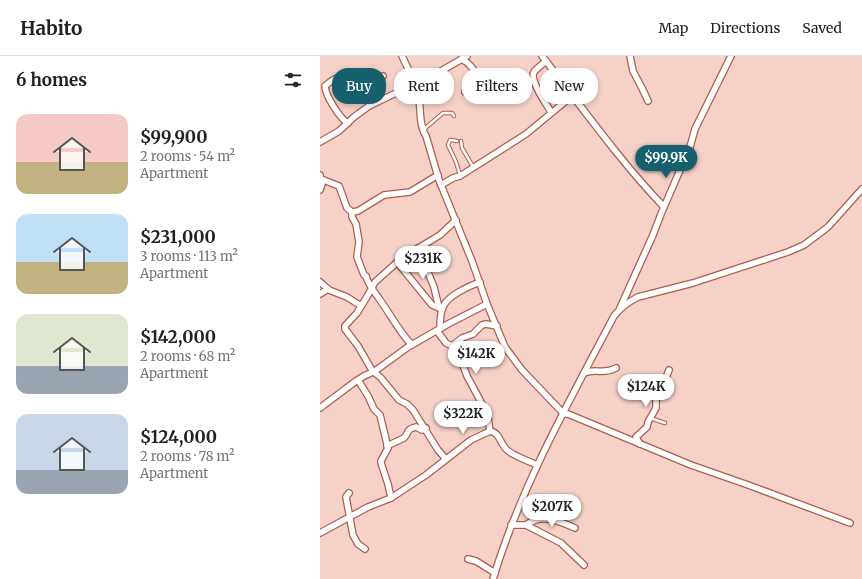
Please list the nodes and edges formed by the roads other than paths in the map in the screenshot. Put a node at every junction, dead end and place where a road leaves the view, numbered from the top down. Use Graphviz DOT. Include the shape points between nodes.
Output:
graph roads {
  1 [pos="402,56"];
  2 [pos="630,56"];
  3 [pos="731,56"];
  4 [pos="464,58"];
  5 [pos="544,58"];
  6 [pos="407,68"];
  7 [pos="447,68"];
  8 [pos="472,68"];
  9 [pos="551,68"];
  10 [pos="332,81"];
  11 [pos="394,94"];
  12 [pos="648,101"];
  13 [pos="332,103"];
  14 [pos="332,104"];
  15 [pos="419,104"];
  16 [pos="562,104"];
  17 [pos="578,104"];
  18 [pos="551,112"];
  19 [pos="454,116"];
  20 [pos="348,123"];
  21 [pos="422,130"];
  22 [pos="457,141"];
  23 [pos="462,141"];
  24 [pos="320,142"];
  25 [pos="472,168"];
  26 [pos="438,175"];
  27 [pos="460,176"];
  28 [pos="320,177"];
  29 [pos="441,185"];
  30 [pos="862,189"];
  31 [pos="320,190"];
  32 [pos="664,207"];
  33 [pos="352,212"];
  34 [pos="456,220"];
  35 [pos="418,248"];
  36 [pos="397,262"];
  37 [pos="480,282"];
  38 [pos="323,286"];
  39 [pos="371,288"];
  40 [pos="320,294"];
  41 [pos="487,304"];
  42 [pos="361,306"];
  43 [pos="440,308"];
  44 [pos="619,310"];
  45 [pos="498,326"];
  46 [pos="438,330"];
  47 [pos="412,345"];
  48 [pos="452,346"];
  49 [pos="616,368"];
  50 [pos="669,370"];
  51 [pos="374,372"];
  52 [pos="584,372"];
  53 [pos="358,380"];
  54 [pos="320,408"];
  55 [pos="563,413"];
  56 [pos="650,418"];
  57 [pos="665,423"];
  58 [pos="426,428"];
  59 [pos="490,431"];
  60 [pos="640,444"];
  61 [pos="387,446"];
  62 [pos="446,459"];
  63 [pos="537,465"];
  64 [pos="349,493"];
  65 [pos="391,498"];
  66 [pos="350,516"];
  67 [pos="850,523"];
  68 [pos="511,525"];
  69 [pos="526,525"];
  70 [pos="575,528"];
  71 [pos="320,533"];
  72 [pos="365,549"];
  73 [pos="468,559"];
  74 [pos="584,565"];
  75 [pos="494,577"];
  1 -- 6 [label="street"];
  2 -- 12 [label="street" via="633,71"];
  3 -- 32 [label="street" via="696,129"];
  4 -- 7 [label="street"];
  4 -- 8 [label="street"];
  5 -- 9 [label="street"];
  5 -- 18 [label="street" via="534,72 534,81"];
  10 -- 13 [label="street" via="325,86 325,90"];
  11 -- 20 [label="street" via="369,106"];
  14 -- 20 [label="street"];
  15 -- 21 [label="street"];
  16 -- 18 [label="street"];
  17 -- 32 [label="street"];
  18 -- 25 [label="street" via="526,134"];
  19 -- 21 [label="lane" via="444,113"];
  20 -- 24 [label="street"];
  21 -- 26 [label="street"];
  22 -- 27 [label="lane" via="450,140 448,145"];
  23 -- 25 [label="lane" via="462,148"];
  25 -- 27 [label="street"];
  26 -- 29 [label="street"];
  26 -- 33 [label="street" via="410,192 384,195"];
  27 -- 29 [label="street"];
  28 -- 31 [label="street"];
  28 -- 33 [label="street" via="339,186 347,208"];
  29 -- 34 [label="street"];
  30 -- 44 [label="street" via="828,227 804,245 693,283 638,297"];
  32 -- 44 [label="street"];
  33 -- 39 [label="street" via="359,242 357,257"];
  34 -- 35 [label="street" via="440,235"];
  34 -- 37 [label="street"];
  35 -- 36 [label="street"];
  35 -- 43 [label="street"];
  36 -- 39 [label="street"];
  36 -- 43 [label="street" via="432,305"];
  37 -- 41 [label="street"];
  37 -- 43 [label="street" via="457,294"];
  38 -- 40 [label="street"];
  38 -- 42 [label="street"];
  39 -- 42 [label="street"];
  39 -- 47 [label="street"];
  41 -- 45 [label="street"];
  41 -- 46 [label="street"];
  42 -- 51 [label="street" via="345,328"];
  43 -- 46 [label="street"];
  44 -- 52 [label="street"];
  45 -- 48 [label="street" via="482,325 473,334"];
  45 -- 55 [label="street" via="505,347 512,358"];
  46 -- 47 [label="street"];
  46 -- 48 [label="street" via="446,343"];
  47 -- 51 [label="street"];
  48 -- 59 [label="street" via="458,352 480,400 488,418"];
  49 -- 52 [label="street" via="605,372"];
  50 -- 56 [label="street" via="665,380 654,388 659,395 656,396 656,408"];
  51 -- 53 [label="street"];
  51 -- 58 [label="street" via="399,400 413,410"];
  52 -- 55 [label="street"];
  53 -- 54 [label="street"];
  53 -- 61 [label="street" via="380,415"];
  55 -- 60 [label="street"];
  55 -- 63 [label="street"];
  56 -- 57 [label="lane"];
  56 -- 60 [label="street" via="647,427 636,437"];
  58 -- 61 [label="street" via="411,428 404,438"];
  58 -- 62 [label="street"];
  59 -- 62 [label="street" via="471,440"];
  59 -- 63 [label="street" via="495,433 511,454"];
  60 -- 67 [label="street"];
  61 -- 65 [label="street" via="386,454 381,461"];
  62 -- 65 [label="street"];
  63 -- 68 [label="street"];
  64 -- 66 [label="street" via="346,497"];
  65 -- 66 [label="street"];
  66 -- 71 [label="street"];
  66 -- 72 [label="street" via="353,535 358,544"];
  68 -- 69 [label="street"];
  68 -- 75 [label="street"];
  69 -- 70 [label="street" via="532,520 553,519"];
  69 -- 74 [label="street" via="561,543"];
  73 -- 75 [label="street" via="476,561"];
}
